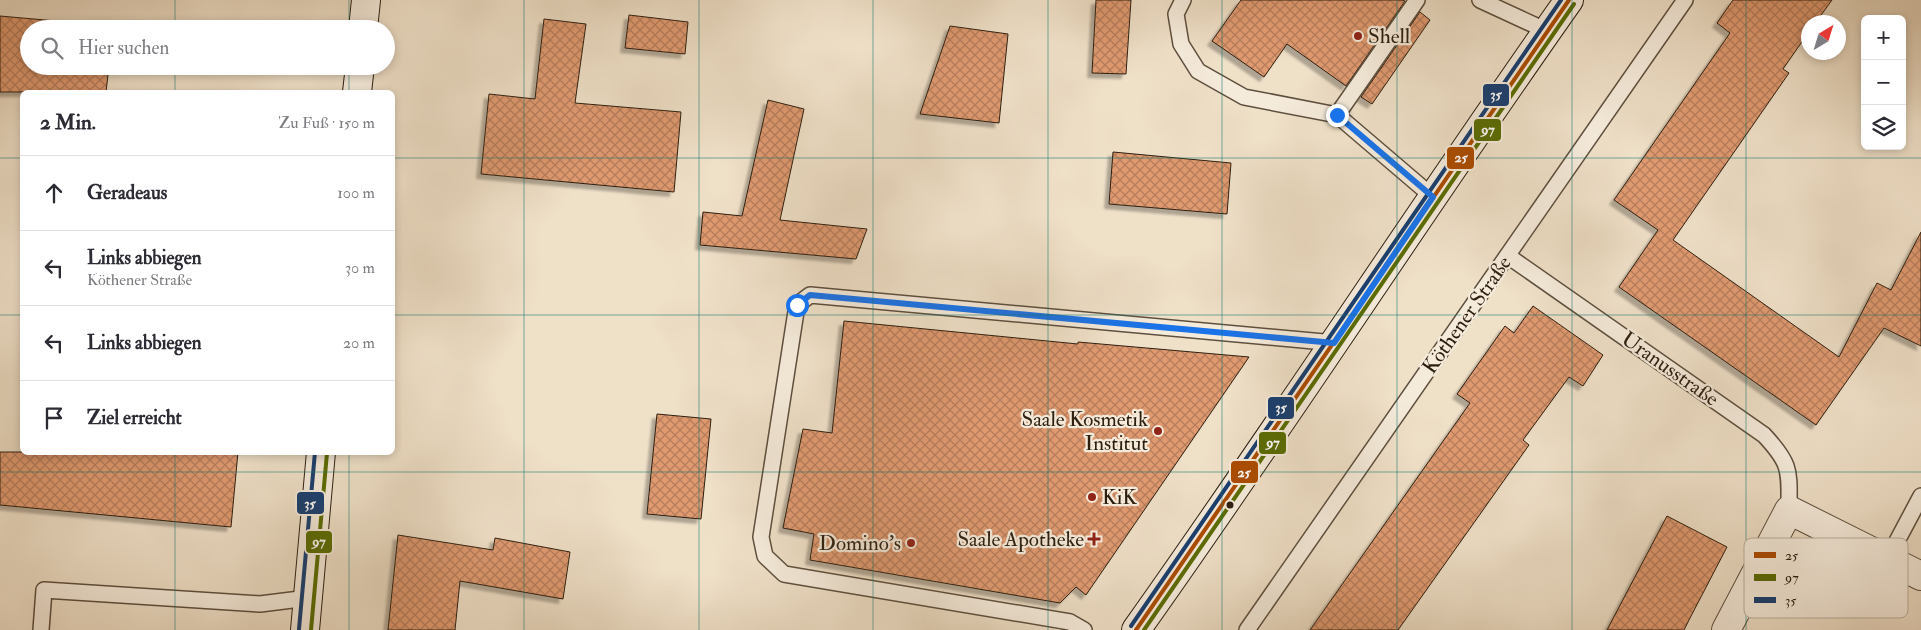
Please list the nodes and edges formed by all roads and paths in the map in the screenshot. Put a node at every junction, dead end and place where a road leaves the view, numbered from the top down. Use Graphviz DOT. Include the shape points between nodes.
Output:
graph roads {
  1 [pos="366,0"];
  2 [pos="1183,0"];
  3 [pos="1417,0"];
  4 [pos="1480,0"];
  5 [pos="1569,0"];
  6 [pos="1685,0"];
  7 [pos="364,20"];
  8 [pos="1547,32"];
  9 [pos="359,75"];
  10 [pos="357,90"];
  11 [pos="1337,115"];
  12 [pos="1433,197"];
  13 [pos="1508,256"];
  14 [pos="1334,343"];
  15 [pos="322,455"];
  16 [pos="1921,496"];
  17 [pos="1789,510"];
  18 [pos="1773,538"];
  19 [pos="1844,538"];
  20 [pos="1899,538"];
  21 [pos="1908,570"];
  22 [pos="1921,576"];
  23 [pos="1744,594"];
  24 [pos="308,598"];
  25 [pos="41,630"];
  26 [pos="305,630"];
  27 [pos="1084,630"];
  28 [pos="1136,630"];
  29 [pos="1247,630"];
  30 [pos="1726,630"];
  1 -- 7 [label="main road"];
  2 -- 11 [label="lane" via="1176,14 1181,44 1198,71 1244,97"];
  3 -- 11 [label="lane"];
  4 -- 8 [label="lane"];
  5 -- 8 [label="main road"];
  6 -- 13 [label="lane, Köthener Straße"];
  8 -- 12 [label="main road"];
  9 -- 10 [label="main road"];
  11 -- 12 [label="lane"];
  12 -- 14 [label="main road"];
  13 -- 17 [label="lane, Uranusstraße" via="1764,435 1780,452 1789,471"];
  13 -- 29 [label="lane, Köthener Straße"];
  14 -- 27 [label="lane" via="810,295 797,305 761,537 765,556 784,574 1070,622"];
  14 -- 28 [label="main road"];
  15 -- 24 [label="main road"];
  16 -- 20 [label="lane"];
  17 -- 18 [label="main road, Uranusstraße"];
  17 -- 19 [label="main road"];
  21 -- 22 [label="main road"];
  23 -- 30 [label="main road, Uranusstraße"];
  24 -- 25 [label="lane" via="260,604 44,590"];
  24 -- 26 [label="main road"];
}
